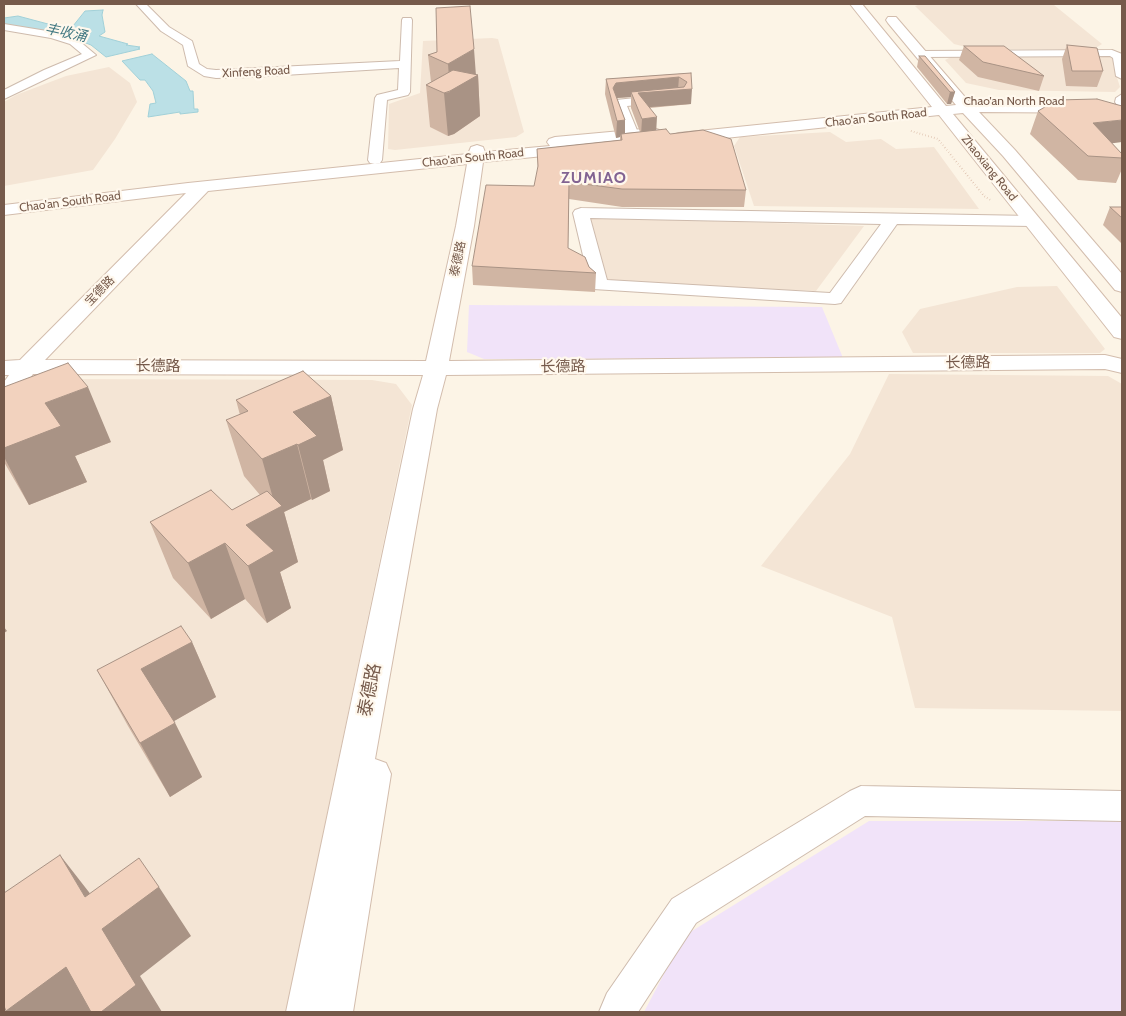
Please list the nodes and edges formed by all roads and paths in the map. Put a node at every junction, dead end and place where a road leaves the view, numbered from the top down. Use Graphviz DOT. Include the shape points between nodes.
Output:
graph roads {
  1 [pos="141,4"];
  2 [pos="856,4"];
  3 [pos="884,11"];
  4 [pos="407,20"];
  5 [pos="4,27"];
  6 [pos="920,54"];
  7 [pos="404,64"];
  8 [pos="1122,76"];
  9 [pos="4,95"];
  10 [pos="678,98"];
  11 [pos="1122,103"];
  12 [pos="963,104"];
  13 [pos="940,109"];
  14 [pos="903,130"];
  15 [pos="632,135"];
  16 [pos="476,154"];
  17 [pos="375,160"];
  18 [pos="195,188"];
  19 [pos="4,201"];
  20 [pos="998,205"];
  21 [pos="4,210"];
  22 [pos="892,219"];
  23 [pos="1032,221"];
  24 [pos="1122,286"];
  25 [pos="1122,332"];
  26 [pos="1122,366"];
  27 [pos="11,368"];
  28 [pos="436,368"];
  29 [pos="4,400"];
  30 [pos="1122,806"];
  31 [pos="308,1012"];
  32 [pos="331,1012"];
  33 [pos="618,1012"];
  1 -- 7 [label="street, Xinfeng Road" via="165,29 188,43 194,66 204,72"];
  2 -- 13 [label="main road, Zhaoxiang Road"];
  3 -- 6 [label="main road, Zhaoxiang Road"];
  4 -- 7 [label="street"];
  5 -- 9 [label="street" via="53,34 74,42 90,55"];
  6 -- 8 [label="street" via="1112,53 1118,56"];
  6 -- 12 [label="main road, Zhaoxiang Road"];
  7 -- 17 [label="street" via="404,92 381,98"];
  10 -- 15 [label="street" via="620,102"];
  11 -- 12 [label="main road, Chao'an North Road"];
  12 -- 13 [label="main road, Chao'an North Road"];
  12 -- 24 [label="main road, Zhaoxiang Road"];
  13 -- 15 [label="main road, Chao'an South Road"];
  13 -- 16 [label="main road, Chao'an South Road"];
  13 -- 23 [label="main road, Zhaoxiang Road"];
  14 -- 20 [label="path" via="938,139 984,196"];
  15 -- 16 [label="main road, Chao'an South Road"];
  16 -- 17 [label="main road, Chao'an South Road"];
  16 -- 18 [label="main road, Chao'an South Road"];
  16 -- 28 [label="main road, 泰德路"];
  17 -- 19 [label="main road, Chao'an South Road" via="163,180"];
  18 -- 21 [label="main road, Chao'an South Road"];
  18 -- 27 [label="main road, 宝德路"];
  22 -- 22 [label="street" via="873,218 581,213 599,285 835,299"];
  22 -- 23 [label="street"];
  23 -- 25 [label="main road, Zhaoxiang Road"];
  26 -- 28 [label="main road, 长德路" via="1105,362"];
  27 -- 28 [label="main road, 长德路"];
  27 -- 29 [label="main road, 宝德路"];
  28 -- 31 [label="main road, 泰德路" via="425,409"];
  28 -- 32 [label="main road, 泰德路" via="438,406"];
  30 -- 33 [label="street" via="861,802 684,911"];
}
